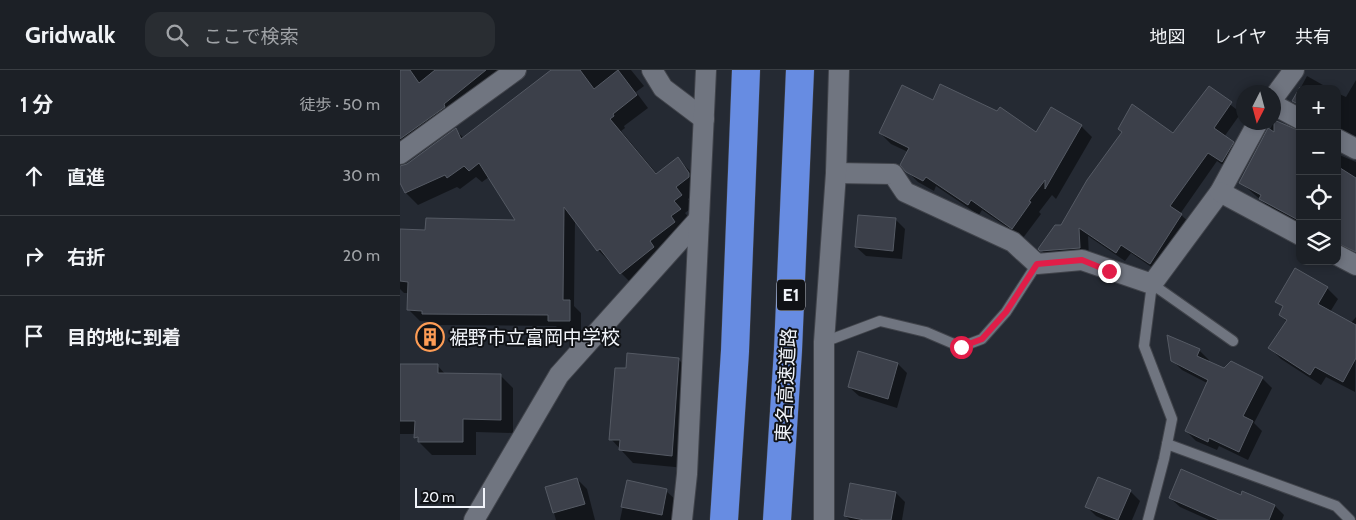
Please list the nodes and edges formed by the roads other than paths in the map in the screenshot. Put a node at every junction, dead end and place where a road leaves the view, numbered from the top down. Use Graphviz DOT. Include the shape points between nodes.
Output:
graph roads {
  1 [pos="516,70"];
  2 [pos="652,70"];
  3 [pos="706,70"];
  4 [pos="746,70"];
  5 [pos="800,70"];
  6 [pos="839,70"];
  7 [pos="1294,70"];
  8 [pos="1281,88"];
  9 [pos="1281,109"];
  10 [pos="1296,117"];
  11 [pos="704,119"];
  12 [pos="1254,130"];
  13 [pos="1341,141"];
  14 [pos="1356,149"];
  15 [pos="400,154"];
  16 [pos="836,173"];
  17 [pos="1220,192"];
  18 [pos="699,219"];
  19 [pos="1296,233"];
  20 [pos="1341,257"];
  21 [pos="1037,264"];
  22 [pos="1356,265"];
  23 [pos="1152,284"];
  24 [pos="1233,341"];
  25 [pos="824,342"];
  26 [pos="1167,444"];
  27 [pos="474,520"];
  28 [pos="682,520"];
  29 [pos="724,520"];
  30 [pos="777,520"];
  31 [pos="824,520"];
  32 [pos="1148,520"];
  33 [pos="1350,520"];
  1 -- 15 [label="street"];
  2 -- 11 [label="street" via="663,88"];
  3 -- 11 [label="street"];
  4 -- 29 [label="highway" via="735,352"];
  5 -- 30 [label="highway, 東名高速道路 / E1"];
  6 -- 16 [label="street"];
  7 -- 8 [label="street"];
  9 -- 10 [label="street"];
  11 -- 18 [label="street"];
  12 -- 17 [label="street"];
  13 -- 14 [label="street"];
  16 -- 21 [label="street" via="893,174 905,192 1013,242"];
  16 -- 25 [label="street"];
  17 -- 19 [label="street"];
  17 -- 23 [label="street"];
  18 -- 27 [label="street" via="559,375"];
  18 -- 28 [label="street"];
  20 -- 22 [label="street"];
  21 -- 23 [label="street" via="1082,260"];
  21 -- 25 [label="lane" via="1006,312 982,339 961,347 926,332 880,321"];
  23 -- 24 [label="lane"];
  23 -- 26 [label="lane" via="1144,346 1172,419"];
  25 -- 31 [label="street"];
  26 -- 32 [label="lane"];
  26 -- 33 [label="lane" via="1336,506"];
}
